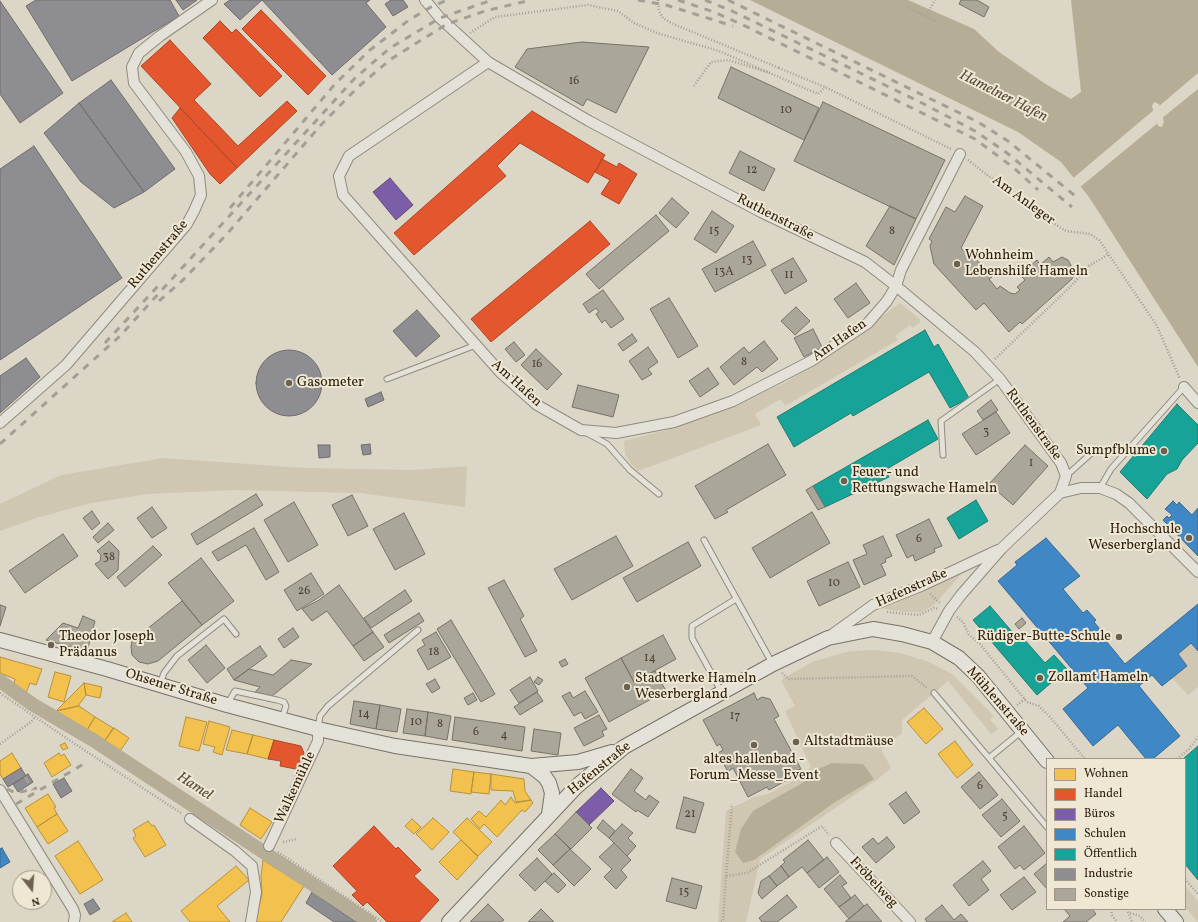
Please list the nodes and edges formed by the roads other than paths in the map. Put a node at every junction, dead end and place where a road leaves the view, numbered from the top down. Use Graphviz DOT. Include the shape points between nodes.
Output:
graph roads {
  1 [pos="212,0"];
  2 [pos="425,0"];
  3 [pos="488,62"];
  4 [pos="960,154"];
  5 [pos="896,286"];
  6 [pos="476,345"];
  7 [pos="387,379"];
  8 [pos="1000,379"];
  9 [pos="1184,387"];
  10 [pos="1198,403"];
  11 [pos="0,424"];
  12 [pos="581,430"];
  13 [pos="1096,449"];
  14 [pos="943,455"];
  15 [pos="1066,476"];
  16 [pos="1100,488"];
  17 [pos="1060,493"];
  18 [pos="659,494"];
  19 [pos="704,540"];
  20 [pos="1002,548"];
  21 [pos="1198,572"];
  22 [pos="736,598"];
  23 [pos="873,629"];
  24 [pos="418,630"];
  25 [pos="236,634"];
  26 [pos="828,638"];
  27 [pos="0,640"];
  28 [pos="932,642"];
  29 [pos="773,664"];
  30 [pos="160,685"];
  31 [pos="721,692"];
  32 [pos="934,693"];
  33 [pos="318,729"];
  34 [pos="1023,731"];
  35 [pos="624,747"];
  36 [pos="989,758"];
  37 [pos="1046,760"];
  38 [pos="531,766"];
  39 [pos="0,790"];
  40 [pos="549,814"];
  41 [pos="190,819"];
  42 [pos="1046,826"];
  43 [pos="836,843"];
  44 [pos="269,846"];
  45 [pos="1158,910"];
  46 [pos="1166,910"];
  47 [pos="74,922"];
  48 [pos="251,922"];
  49 [pos="449,922"];
  50 [pos="910,922"];
  51 [pos="1163,922"];
  52 [pos="1176,922"];
  1 -- 11 [label="street, Ruthenstraße" via="160,36 140,53 132,66 134,83 186,152 199,176 201,195 194,212 187,224 66,365"];
  2 -- 3 [label="street, Ruthenstraße" via="440,18"];
  3 -- 5 [label="street, Ruthenstraße" via="589,121 761,212 864,262"];
  3 -- 6 [label="street, Am Hafen" via="349,156 338,176 343,195"];
  4 -- 5 [label="street, Am Hafen" via="901,270"];
  5 -- 8 [label="street, Ruthenstraße" via="976,352"];
  5 -- 12 [label="street, Am Hafen" via="868,323 811,361 733,401 674,422 623,432"];
  6 -- 7 [label="lane"];
  6 -- 12 [label="street, Am Hafen" via="500,372 537,404"];
  8 -- 14 [label="lane" via="941,421"];
  8 -- 15 [label="street, Ruthenstraße" via="1061,462"];
  9 -- 10 [label="street"];
  9 -- 16 [label="lane" via="1112,469"];
  12 -- 18 [label="lane" via="607,444 630,470"];
  13 -- 15 [label="lane"];
  15 -- 17 [label="street, Ruthenstraße"];
  16 -- 17 [label="street" via="1081,488"];
  16 -- 21 [label="street" via="1116,494 1129,503"];
  17 -- 20 [label="street, Hafenstraße"];
  19 -- 22 [label="lane"];
  20 -- 26 [label="street, Hafenstraße" via="921,586 873,605"];
  20 -- 28 [label="street, Hafenstraße" via="949,611"];
  22 -- 29 [label="lane"];
  22 -- 31 [label="lane" via="692,626 692,638"];
  23 -- 26 [label="main road, Hafenstraße"];
  23 -- 28 [label="main road, Mühlenstraße"];
  24 -- 33 [label="lane" via="328,706 320,716"];
  25 -- 30 [label="lane" via="224,619 178,656 164,673"];
  26 -- 29 [label="main road, Hafenstraße"];
  27 -- 30 [label="main road, Ohsener Straße"];
  28 -- 34 [label="main road, Mühlenstraße" via="959,658 973,671"];
  29 -- 31 [label="main road, Hafenstraße"];
  30 -- 33 [label="main road, Ohsener Straße" via="284,712"];
  31 -- 35 [label="main road, Hafenstraße"];
  32 -- 36 [label="lane"];
  33 -- 38 [label="main road, Ohsener Straße" via="395,746"];
  33 -- 44 [label="street, Walkemühle" via="318,741"];
  34 -- 36 [label="lane"];
  34 -- 37 [label="main road, Mühlenstraße"];
  35 -- 38 [label="main road, Ohsener Straße" via="578,762"];
  35 -- 40 [label="main road, Hafenstraße" via="592,772"];
  36 -- 42 [label="lane"];
  38 -- 40 [label="main road" via="545,777 549,784 552,793"];
  39 -- 47 [label="street" via="73,909"];
  40 -- 49 [label="main road, Hafenstraße"];
  41 -- 48 [label="street" via="252,866 256,892"];
  43 -- 50 [label="street, Fröbelweg"];
  45 -- 51 [label="main road"];
  46 -- 52 [label="main road"];
}
